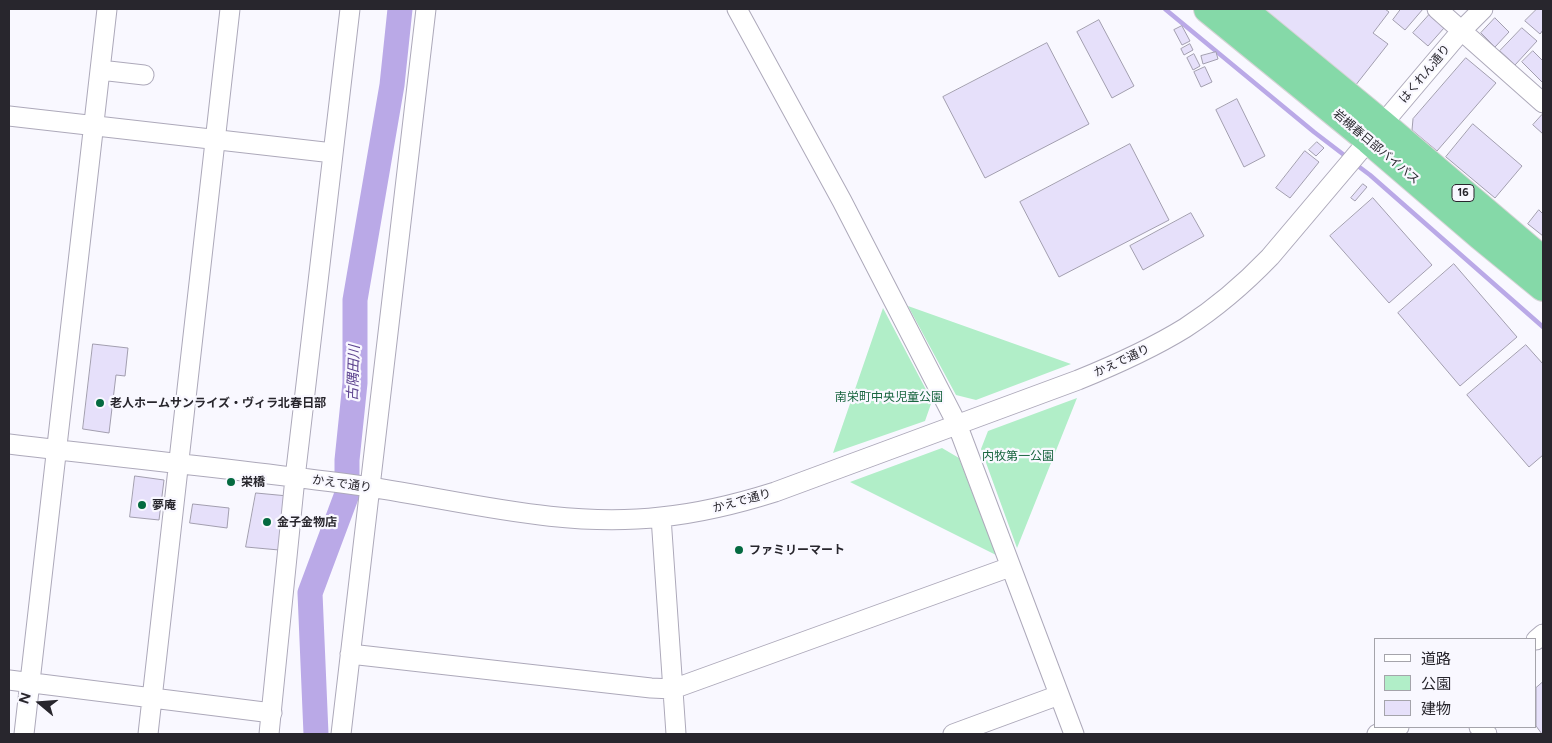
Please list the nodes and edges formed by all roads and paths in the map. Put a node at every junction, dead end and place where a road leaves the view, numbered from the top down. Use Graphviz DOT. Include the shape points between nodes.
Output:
graph roads {
  1 [pos="107,9"];
  2 [pos="230,9"];
  3 [pos="350,9"];
  4 [pos="426,9"];
  5 [pos="737,9"];
  6 [pos="1208,9"];
  7 [pos="1242,9"];
  8 [pos="1437,9"];
  9 [pos="1482,9"];
  10 [pos="1462,30"];
  11 [pos="100,70"];
  12 [pos="144,75"];
  13 [pos="1543,103"];
  14 [pos="9,116"];
  15 [pos="94,126"];
  16 [pos="1376,132"];
  17 [pos="215,140"];
  18 [pos="333,153"];
  19 [pos="1543,262"];
  20 [pos="1543,286"];
  21 [pos="957,424"];
  22 [pos="9,444"];
  23 [pos="57,450"];
  24 [pos="178,464"];
  25 [pos="300,478"];
  26 [pos="365,487"];
  27 [pos="661,517"];
  28 [pos="1010,567"];
  29 [pos="350,654"];
  30 [pos="9,680"];
  31 [pos="30,683"];
  32 [pos="673,689"];
  33 [pos="1059,695"];
  34 [pos="153,698"];
  35 [pos="272,713"];
  36 [pos="1396,728"];
  37 [pos="24,734"];
  38 [pos="148,734"];
  39 [pos="269,734"];
  40 [pos="341,734"];
  41 [pos="676,734"];
  42 [pos="953,734"];
  43 [pos="1074,734"];
  44 [pos="1377,734"];
  1 -- 11 [label="street"];
  2 -- 17 [label="street"];
  3 -- 18 [label="street"];
  4 -- 26 [label="street"];
  5 -- 21 [label="street" via="842,201"];
  6 -- 16 [label="highway, 岩槻春日部バイパス / 16"];
  7 -- 16 [label="highway, 岩槻春日部バイパス / 16"];
  8 -- 10 [label="street"];
  9 -- 10 [label="street, はくれん通り"];
  10 -- 13 [label="street"];
  10 -- 16 [label="street, はくれん通り"];
  11 -- 12 [label="street"];
  11 -- 15 [label="street"];
  14 -- 15 [label="street"];
  15 -- 17 [label="street"];
  15 -- 23 [label="street"];
  16 -- 19 [label="highway, 岩槻春日部バイパス / 16"];
  16 -- 20 [label="highway, 岩槻春日部バイパス / 16" via="1481,236"];
  16 -- 21 [label="street, かえで通り" via="1270,257 1207,313 1121,362"];
  17 -- 18 [label="street"];
  17 -- 24 [label="street"];
  18 -- 25 [label="street"];
  21 -- 27 [label="street, かえで通り" via="775,492 735,504"];
  21 -- 28 [label="street"];
  22 -- 23 [label="street, かえで通り"];
  23 -- 24 [label="street, かえで通り"];
  23 -- 31 [label="street"];
  24 -- 25 [label="street, かえで通り"];
  24 -- 34 [label="street"];
  25 -- 26 [label="street, かえで通り"];
  25 -- 35 [label="street"];
  26 -- 27 [label="street, かえで通り" via="528,514 592,519"];
  26 -- 29 [label="street"];
  27 -- 32 [label="street"];
  28 -- 32 [label="street"];
  28 -- 33 [label="street"];
  29 -- 32 [label="street"];
  29 -- 40 [label="street"];
  30 -- 31 [label="street"];
  31 -- 34 [label="street"];
  31 -- 37 [label="street"];
  32 -- 41 [label="street"];
  33 -- 42 [label="street"];
  33 -- 43 [label="street"];
  34 -- 35 [label="street"];
  34 -- 38 [label="street"];
  35 -- 39 [label="street"];
  36 -- 44 [label="street"];
}
